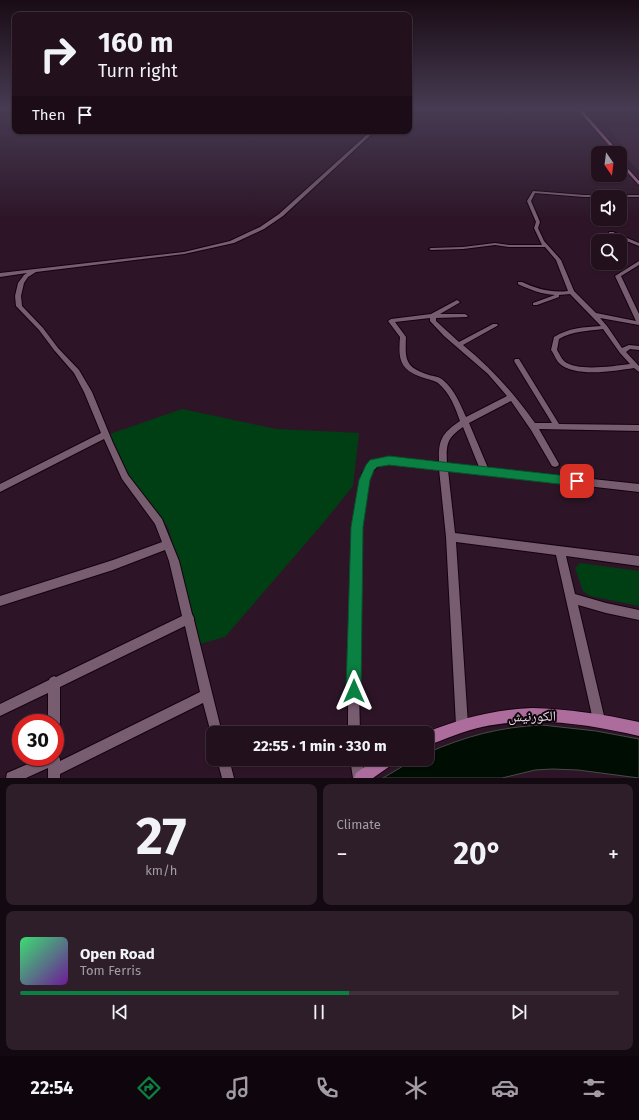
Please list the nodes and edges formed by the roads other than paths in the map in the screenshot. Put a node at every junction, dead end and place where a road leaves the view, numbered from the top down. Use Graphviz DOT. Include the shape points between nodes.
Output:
graph roads {
  1 [pos="357,145"];
  2 [pos="627,165"];
  3 [pos="627,167"];
  4 [pos="639,179"];
  5 [pos="639,184"];
  6 [pos="639,196"];
  7 [pos="611,233"];
  8 [pos="639,245"];
  9 [pos="546,246"];
  10 [pos="431,249"];
  11 [pos="639,263"];
  12 [pos="36,270"];
  13 [pos="0,275"];
  14 [pos="520,283"];
  15 [pos="571,292"];
  16 [pos="563,294"];
  17 [pos="457,302"];
  18 [pos="535,304"];
  19 [pos="595,315"];
  20 [pos="433,316"];
  21 [pos="465,316"];
  22 [pos="639,321"];
  23 [pos="495,325"];
  24 [pos="605,327"];
  25 [pos="460,344"];
  26 [pos="639,348"];
  27 [pos="622,352"];
  28 [pos="517,361"];
  29 [pos="636,368"];
  30 [pos="512,396"];
  31 [pos="464,422"];
  32 [pos="534,426"];
  33 [pos="557,426"];
  34 [pos="639,428"];
  35 [pos="105,435"];
  36 [pos="555,464"];
  37 [pos="443,466"];
  38 [pos="485,471"];
  39 [pos="0,488"];
  40 [pos="639,488"];
  41 [pos="451,536"];
  42 [pos="168,544"];
  43 [pos="560,551"];
  44 [pos="639,561"];
  45 [pos="570,598"];
  46 [pos="0,601"];
  47 [pos="639,615"];
  48 [pos="189,618"];
  49 [pos="54,682"];
  50 [pos="206,695"];
  51 [pos="0,710"];
  52 [pos="54,714"];
  53 [pos="599,720"];
  54 [pos="462,725"];
  55 [pos="214,726"];
  56 [pos="354,726"];
  57 [pos="639,729"];
  58 [pos="434,736"];
  59 [pos="64,761"];
  60 [pos="54,766"];
  61 [pos="225,766"];
  62 [pos="357,766"];
  63 [pos="378,766"];
  64 [pos="12,778"];
  65 [pos="228,778"];
  66 [pos="360,778"];
  1 -- 12 [label="street" via="281,215 244,237 222,245 184,253"];
  2 -- 4 [label="main road"];
  3 -- 5 [label="main road"];
  6 -- 9 [label="street" via="584,196 534,192 530,204 538,222 536,228"];
  7 -- 8 [label="street"];
  9 -- 10 [label="street" via="492,244"];
  9 -- 15 [label="street" via="558,260"];
  11 -- 22 [label="street" via="618,276"];
  12 -- 13 [label="street"];
  12 -- 35 [label="street" via="21,282 19,306 77,372"];
  14 -- 16 [label="street" via="543,292"];
  15 -- 16 [label="street"];
  15 -- 19 [label="street"];
  16 -- 18 [label="street"];
  17 -- 20 [label="street"];
  19 -- 22 [label="street"];
  19 -- 24 [label="street"];
  20 -- 21 [label="street"];
  20 -- 25 [label="street" via="436,325"];
  20 -- 31 [label="street" via="391,321 403,337 402,353 406,365 415,372 436,379 448,388 456,399"];
  23 -- 25 [label="street"];
  24 -- 27 [label="street"];
  24 -- 29 [label="street" via="571,331 556,338 554,350 562,363 571,368"];
  25 -- 30 [label="street"];
  26 -- 27 [label="street" via="629,346"];
  27 -- 29 [label="street"];
  28 -- 33 [label="street"];
  30 -- 31 [label="street"];
  30 -- 32 [label="street"];
  31 -- 37 [label="street" via="444,441"];
  31 -- 38 [label="street"];
  32 -- 33 [label="street"];
  32 -- 36 [label="street"];
  33 -- 34 [label="street"];
  35 -- 39 [label="street"];
  35 -- 42 [label="street" via="125,477 159,522"];
  37 -- 38 [label="street"];
  37 -- 41 [label="street"];
  37 -- 56 [label="street" via="389,460 374,464 366,473 357,527"];
  38 -- 40 [label="street"];
  41 -- 43 [label="street"];
  41 -- 54 [label="street"];
  42 -- 46 [label="street" via="113,565"];
  42 -- 48 [label="street"];
  43 -- 44 [label="street"];
  43 -- 45 [label="street"];
  45 -- 47 [label="street"];
  45 -- 53 [label="street"];
  48 -- 49 [label="street"];
  48 -- 50 [label="street"];
  49 -- 51 [label="street"];
  49 -- 52 [label="street"];
  50 -- 55 [label="street"];
  50 -- 59 [label="street"];
  53 -- 54 [label="main road, الكورنيش" via="533,713 484,719"];
  53 -- 57 [label="main road, الكورنيش"];
  54 -- 58 [label="main road, الكورنيش"];
  60 -- 64 [label="street"];
  61 -- 65 [label="street"];
  62 -- 66 [label="street"];
  63 -- 66 [label="main road"];
}
